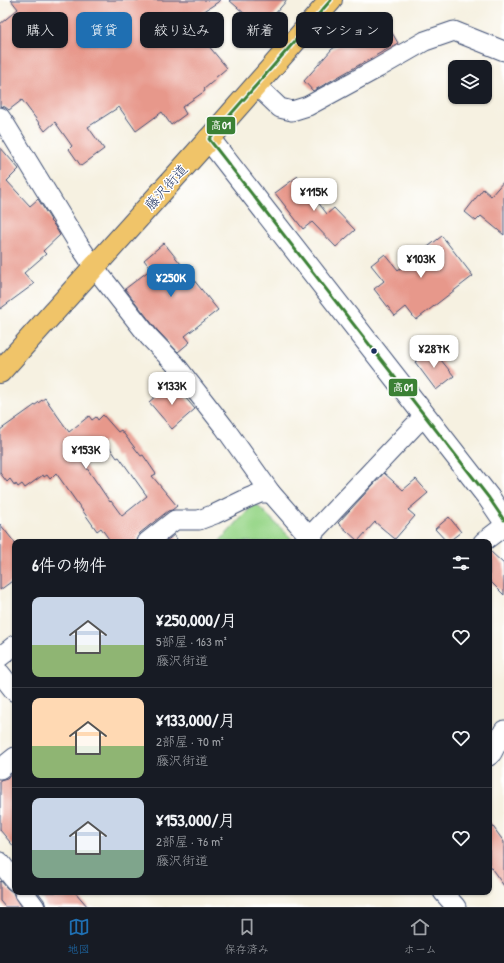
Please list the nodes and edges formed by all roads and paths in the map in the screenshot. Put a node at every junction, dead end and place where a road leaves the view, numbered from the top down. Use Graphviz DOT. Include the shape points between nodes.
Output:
graph roads {
  1 [pos="331,0"];
  2 [pos="504,51"];
  3 [pos="256,85"];
  4 [pos="0,117"];
  5 [pos="209,139"];
  6 [pos="94,267"];
  7 [pos="0,372"];
  8 [pos="425,416"];
  9 [pos="271,493"];
  10 [pos="504,520"];
  11 [pos="504,526"];
  12 [pos="151,539"];
  13 [pos="311,539"];
  14 [pos="487,539"];
  15 [pos="12,647"];
  16 [pos="0,656"];
  17 [pos="0,673"];
  18 [pos="12,688"];
  19 [pos="504,730"];
  20 [pos="492,752"];
  21 [pos="12,759"];
  22 [pos="0,769"];
  23 [pos="1,864"];
  24 [pos="12,877"];
  25 [pos="26,895"];
  26 [pos="446,895"];
  27 [pos="35,907"];
  28 [pos="456,907"];
  1 -- 3 [label="highway, 藤沢街道"];
  2 -- 3 [label="street" via="454,31 425,41 308,106 292,111 280,108"];
  3 -- 5 [label="highway, 藤沢街道"];
  4 -- 6 [label="street"];
  5 -- 6 [label="highway, 藤沢街道"];
  5 -- 8 [label="street"];
  6 -- 7 [label="highway, 藤沢街道"];
  6 -- 9 [label="street" via="219,420"];
  8 -- 10 [label="street"];
  8 -- 13 [label="street"];
  9 -- 12 [label="street" via="260,493 199,520 175,520"];
  9 -- 13 [label="street"];
  11 -- 14 [label="street"];
  15 -- 16 [label="street"];
  17 -- 18 [label="street"];
  19 -- 20 [label="street"];
  21 -- 22 [label="street"];
  23 -- 24 [label="street"];
  25 -- 27 [label="street"];
  26 -- 28 [label="street"];
}
